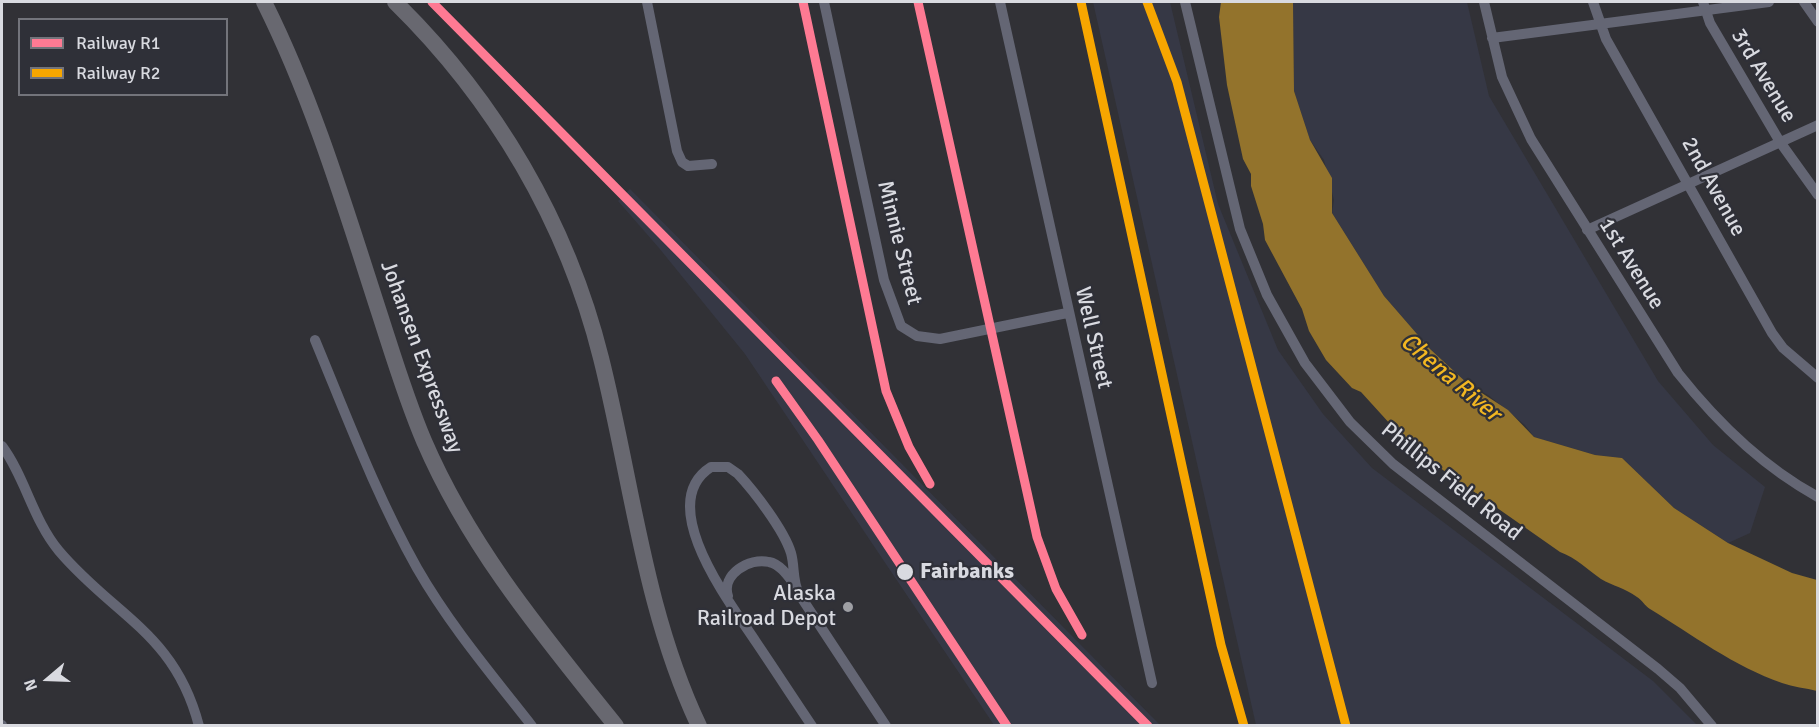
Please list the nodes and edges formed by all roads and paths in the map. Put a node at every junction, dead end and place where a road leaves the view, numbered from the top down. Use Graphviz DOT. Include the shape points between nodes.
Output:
graph roads {
  1 [pos="264,2"];
  2 [pos="395,2"];
  3 [pos="647,2"];
  4 [pos="824,2"];
  5 [pos="1000,2"];
  6 [pos="1185,2"];
  7 [pos="1484,2"];
  8 [pos="1593,2"];
  9 [pos="1770,2"];
  10 [pos="1804,2"];
  11 [pos="1704,6"];
  12 [pos="1818,22"];
  13 [pos="1600,25"];
  14 [pos="1492,38"];
  15 [pos="1818,125"];
  16 [pos="1780,142"];
  17 [pos="711,164"];
  18 [pos="1690,184"];
  19 [pos="1818,195"];
  20 [pos="1587,230"];
  21 [pos="1067,313"];
  22 [pos="315,340"];
  23 [pos="1818,378"];
  24 [pos="2,446"];
  25 [pos="1818,496"];
  26 [pos="794,585"];
  27 [pos="730,604"];
  28 [pos="1152,683"];
  29 [pos="199,726"];
  30 [pos="532,726"];
  31 [pos="616,726"];
  32 [pos="699,726"];
  33 [pos="812,726"];
  34 [pos="886,726"];
  35 [pos="1712,726"];
  1 -- 31 [label="highway, Johansen Expressway" via="334,174 410,406 438,473 499,577"];
  2 -- 32 [label="highway" via="437,44 490,112 537,190 569,261 600,352 660,621"];
  3 -- 17 [label="street" via="677,151 688,166"];
  4 -- 21 [label="street, Minnie Street" via="884,280 901,326 917,336 940,339"];
  5 -- 21 [label="street, Well Street"];
  6 -- 35 [label="street, Phillips Field Road" via="1234,207 1249,253 1277,316 1322,387 1350,422 1393,464 1658,669"];
  7 -- 14 [label="street, 1st Avenue"];
  8 -- 13 [label="street, 2nd Avenue"];
  9 -- 11 [label="street"];
  10 -- 12 [label="street"];
  11 -- 13 [label="street"];
  11 -- 16 [label="street, 3rd Avenue" via="1710,23"];
  13 -- 14 [label="street"];
  13 -- 18 [label="street, 2nd Avenue"];
  14 -- 20 [label="street, 1st Avenue" via="1502,77 1532,139"];
  15 -- 16 [label="street"];
  16 -- 18 [label="street"];
  16 -- 19 [label="street, 3rd Avenue"];
  18 -- 20 [label="street"];
  18 -- 23 [label="street, 2nd Avenue" via="1772,333 1783,348"];
  20 -- 25 [label="street, 1st Avenue" via="1643,321 1695,394 1759,457"];
  21 -- 28 [label="street, Well Street"];
  22 -- 30 [label="street" via="385,507 418,570"];
  24 -- 29 [label="street" via="35,514 58,550 165,652 189,692"];
  26 -- 27 [label="street" via="776,564 754,563 728,579"];
  26 -- 27 [label="street" via="793,562 786,541 746,482 728,467 711,466 695,481 690,502 701,553"];
  26 -- 34 [label="street"];
  27 -- 33 [label="street"];
}
